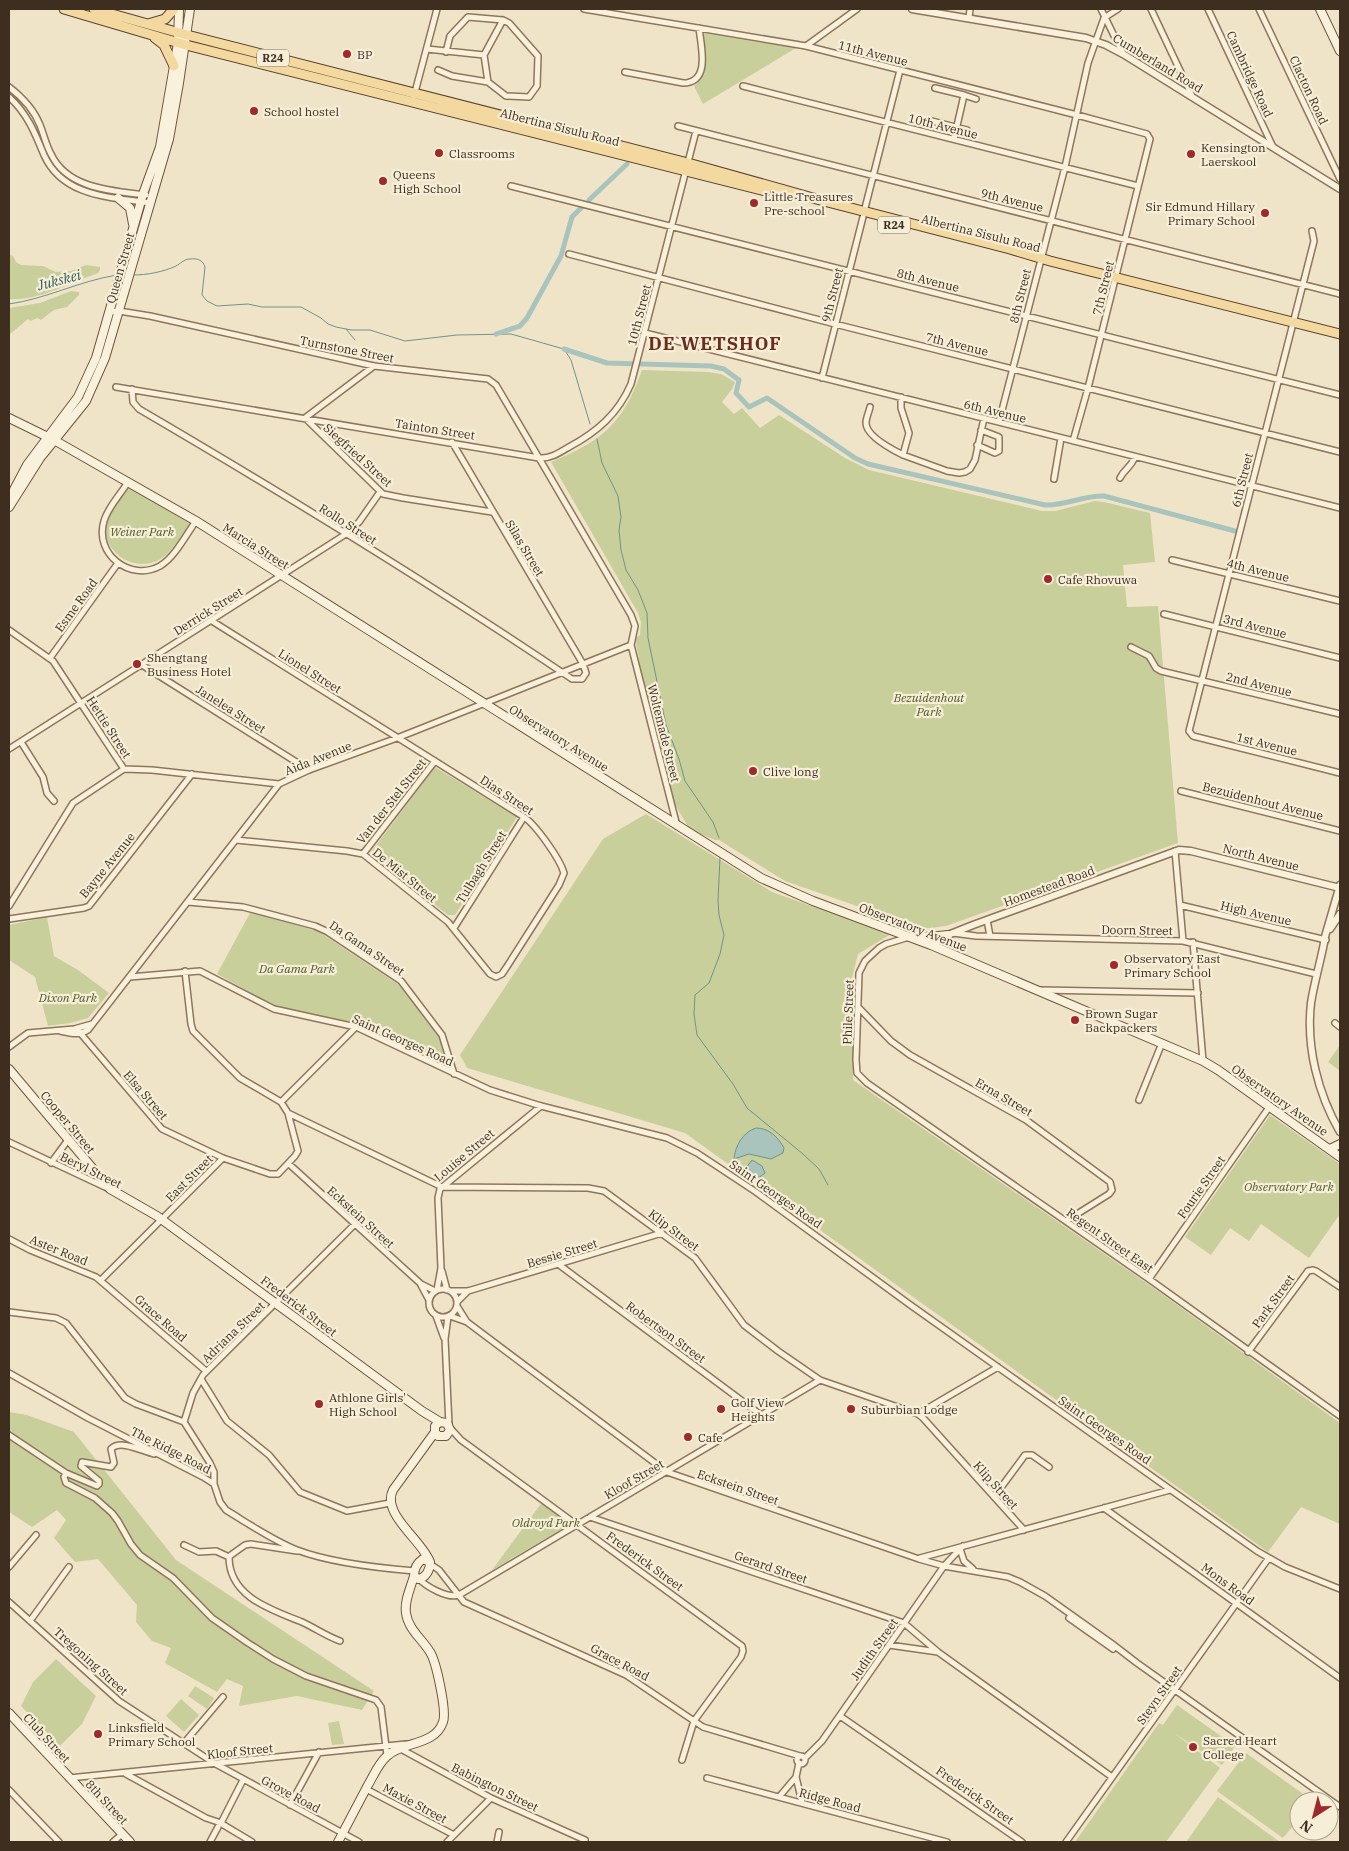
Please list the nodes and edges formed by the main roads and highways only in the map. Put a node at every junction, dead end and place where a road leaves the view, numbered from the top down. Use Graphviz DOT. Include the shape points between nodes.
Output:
graph roads {
  1 [pos="64,9"];
  2 [pos="94,9"];
  3 [pos="174,9"];
  4 [pos="179,9"];
  5 [pos="190,9"];
  6 [pos="1320,9"];
  7 [pos="147,28"];
  8 [pos="182,39"];
  9 [pos="1340,51"];
  10 [pos="174,66"];
  11 [pos="118,198"];
  12 [pos="134,228"];
  13 [pos="128,262"];
  14 [pos="120,290"];
  15 [pos="1340,334"];
  16 [pos="9,418"];
  17 [pos="57,425"];
  18 [pos="33,430"];
  19 [pos="51,439"];
  20 [pos="9,499"];
  21 [pos="9,507"];
  22 [pos="484,704"];
  23 [pos="896,932"];
  24 [pos="951,934"];
  25 [pos="9,1069"];
  26 [pos="1340,1144"];
  27 [pos="1330,1149"];
  28 [pos="1340,1157"];
  29 [pos="110,1189"];
  30 [pos="163,1220"];
  31 [pos="421,1547"];
  32 [pos="430,1563"];
  33 [pos="416,1574"];
  34 [pos="9,1713"];
  35 [pos="69,1778"];
  36 [pos="130,1842"];
  37 [pos="338,1842"];
  1 -- 7 [label="main road, Albertina Sisulu Road / R24"];
  2 -- 7 [label="main road, Albertina Sisulu Road / R24"];
  3 -- 7 [label="main road"];
  4 -- 8 [label="main road, Queen Street"];
  5 -- 8 [label="main road, Queen Street"];
  6 -- 9 [label="main road"];
  7 -- 8 [label="main road, Albertina Sisulu Road / R24"];
  7 -- 10 [label="main road" via="164,45"];
  8 -- 10 [label="main road, Queen Street"];
  8 -- 13 [label="main road, Queen Street" via="171,131"];
  8 -- 15 [label="main road, Albertina Sisulu Road / R24"];
  10 -- 12 [label="main road, Queen Street" via="160,148"];
  11 -- 12 [label="main road" via="130,208"];
  12 -- 13 [label="main road, Queen Street"];
  13 -- 14 [label="main road, Queen Street"];
  14 -- 17 [label="main road, Queen Street" via="83,390"];
  14 -- 19 [label="main road, Queen Street" via="119,311 95,383 79,411"];
  16 -- 18 [label="main road, Marcia Street"];
  17 -- 18 [label="main road" via="48,430"];
  17 -- 19 [label="main road, Queen Street"];
  18 -- 19 [label="main road, Marcia Street"];
  19 -- 20 [label="main road, Queen Street" via="27,465"];
  19 -- 21 [label="main road, Queen Street"];
  19 -- 22 [label="main road, Marcia Street" via="196,522"];
  22 -- 23 [label="main road, Observatory Avenue" via="774,885"];
  23 -- 24 [label="main road" via="929,937"];
  23 -- 27 [label="main road, Observatory Avenue" via="1203,1061"];
  25 -- 29 [label="main road, Cooper Street"];
  26 -- 27 [label="main road"];
  27 -- 28 [label="main road, Observatory Avenue"];
  29 -- 30 [label="main road, Beryl Street"];
  30 -- 31 [label="main road, Frederick Street" via="442,1428 393,1490 390,1503"];
  31 -- 32 [label="main road"];
  31 -- 33 [label="main road"];
  32 -- 33 [label="main road" via="427,1573"];
  32 -- 33 [label="main road" via="424,1559"];
  33 -- 37 [label="main road" via="408,1597 407,1617 434,1659 444,1714 442,1724 429,1738 387,1755"];
  34 -- 35 [label="main road, Club Street"];
  35 -- 36 [label="main road, 8th Street"];
}
